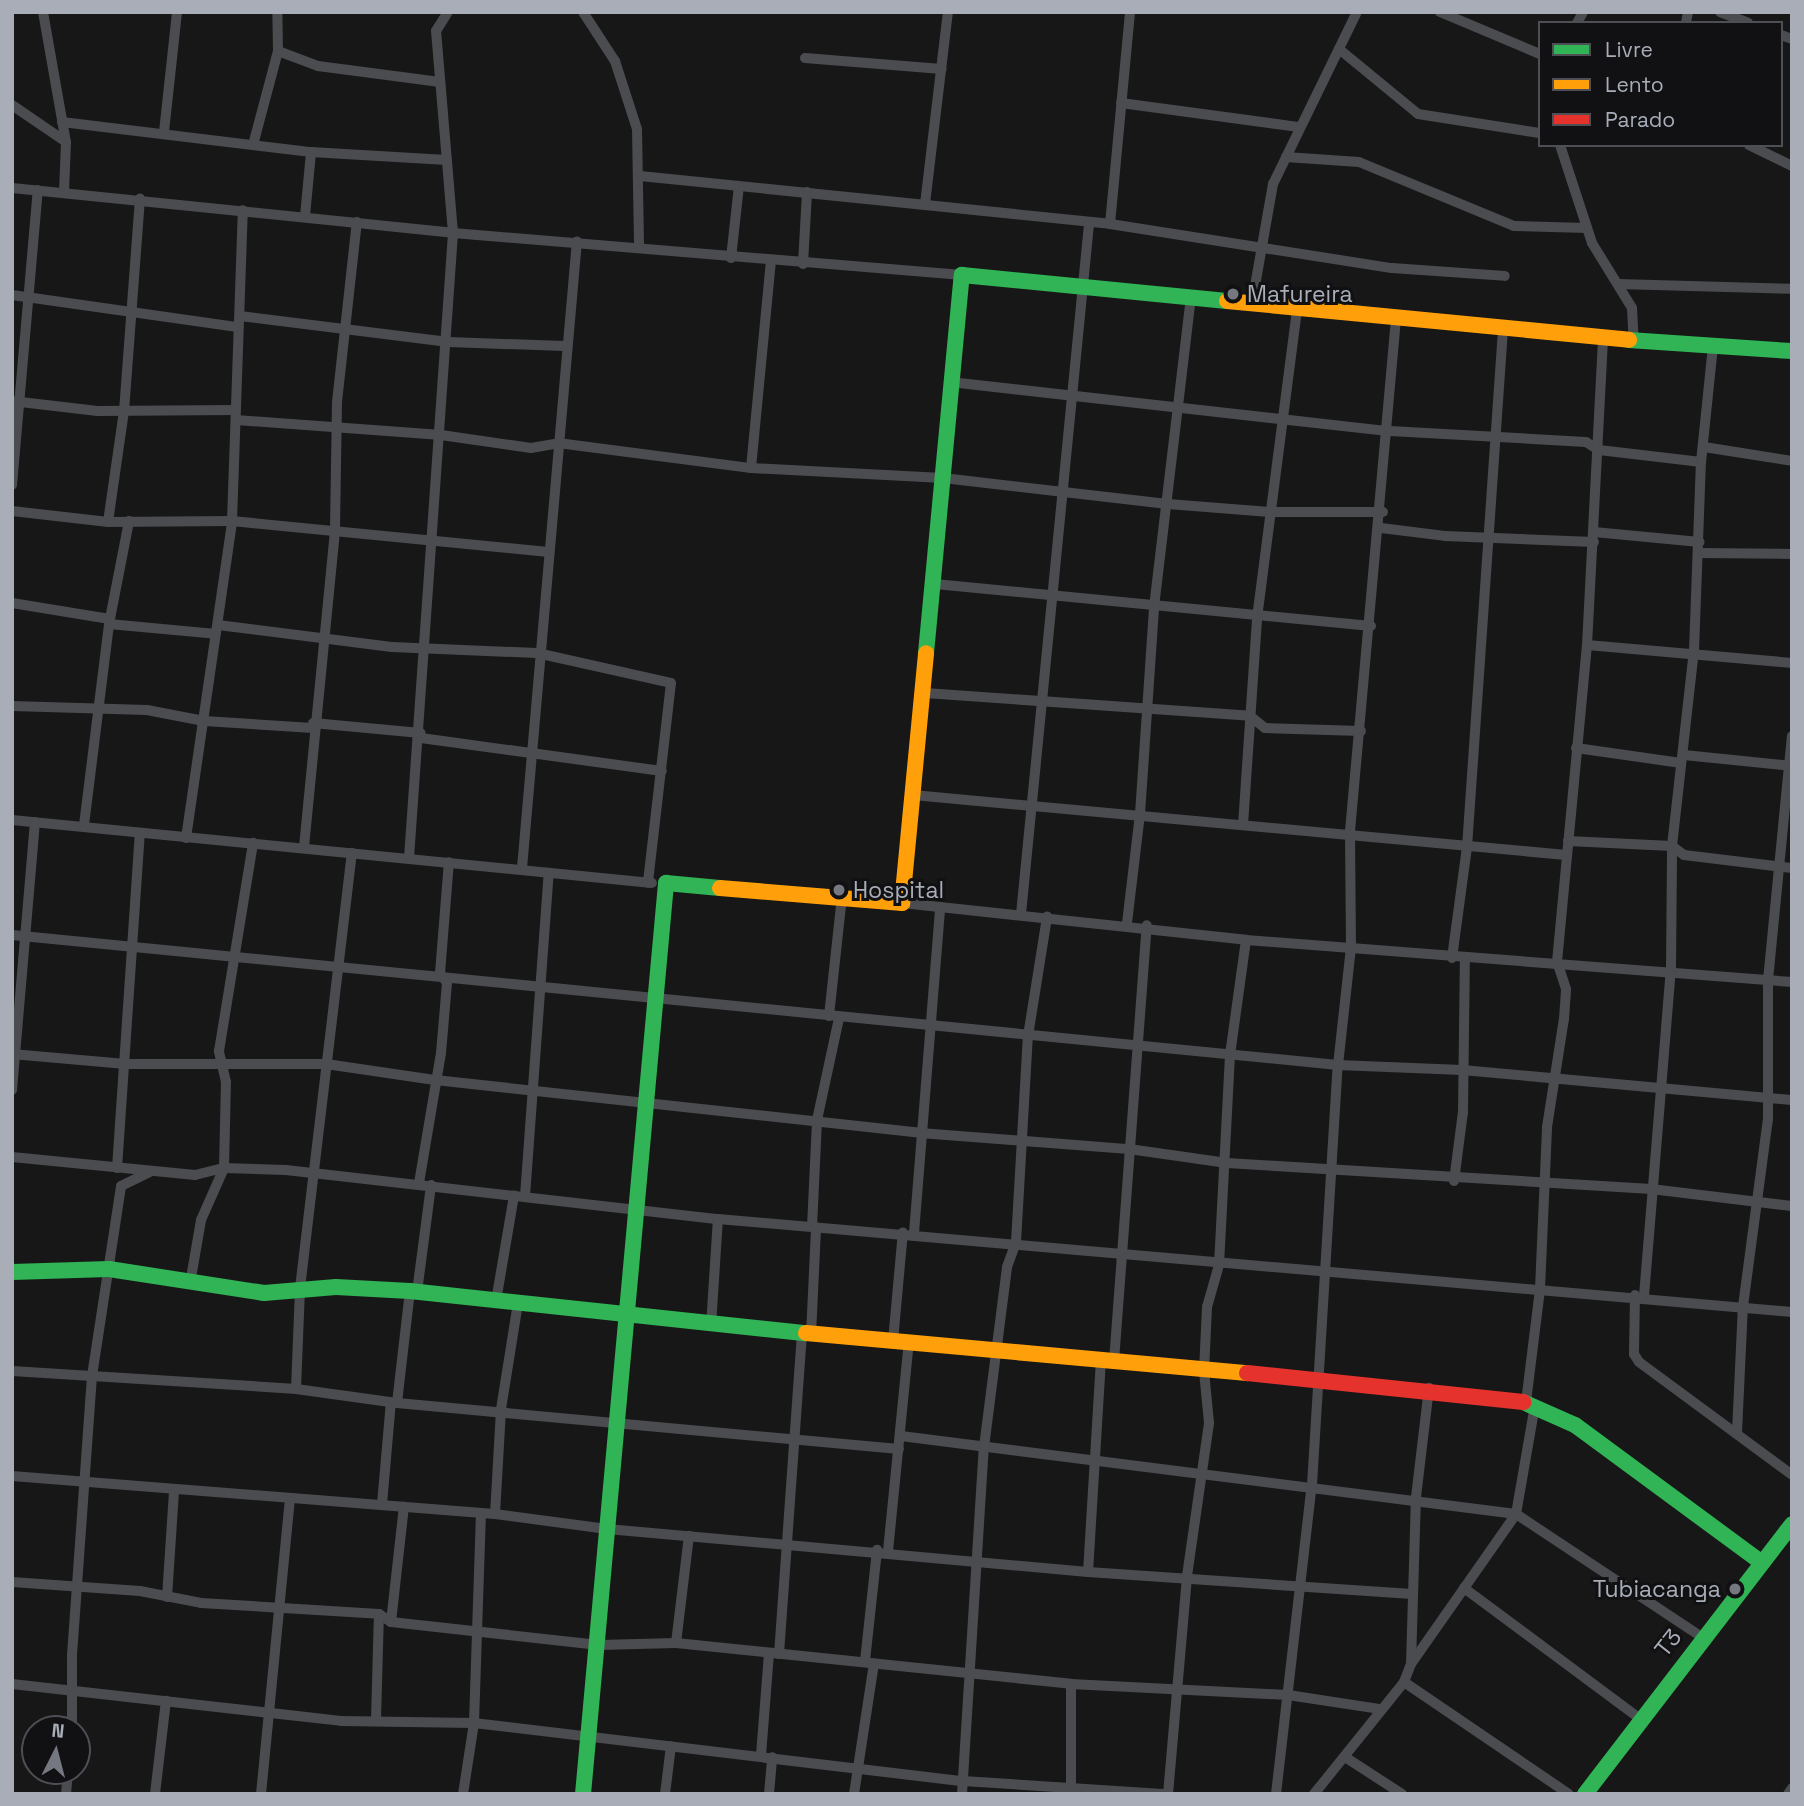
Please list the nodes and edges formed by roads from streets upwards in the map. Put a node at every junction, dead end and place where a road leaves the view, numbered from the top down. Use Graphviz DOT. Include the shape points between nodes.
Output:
graph roads {
  1 [pos="44,12"];
  2 [pos="177,12"];
  3 [pos="277,12"];
  4 [pos="448,12"];
  5 [pos="583,12"];
  6 [pos="948,12"];
  7 [pos="1130,12"];
  8 [pos="1357,12"];
  9 [pos="1440,12"];
  10 [pos="1720,12"];
  11 [pos="1743,21"];
  12 [pos="1339,49"];
  13 [pos="278,51"];
  14 [pos="1538,53"];
  15 [pos="805,58"];
  16 [pos="943,69"];
  17 [pos="440,82"];
  18 [pos="1121,103"];
  19 [pos="12,105"];
  20 [pos="62,122"];
  21 [pos="1299,127"];
  22 [pos="164,132"];
  23 [pos="1538,133"];
  24 [pos="66,142"];
  25 [pos="253,145"];
  26 [pos="1561,147"];
  27 [pos="1753,147"];
  28 [pos="311,152"];
  29 [pos="1286,157"];
  30 [pos="447,160"];
  31 [pos="1792,166"];
  32 [pos="640,176"];
  33 [pos="739,186"];
  34 [pos="12,188"];
  35 [pos="38,190"];
  36 [pos="64,192"];
  37 [pos="807,192"];
  38 [pos="140,199"];
  39 [pos="925,204"];
  40 [pos="243,210"];
  41 [pos="305,216"];
  42 [pos="357,222"];
  43 [pos="1089,224"];
  44 [pos="1110,224"];
  45 [pos="1587,228"];
  46 [pos="453,233"];
  47 [pos="577,241"];
  48 [pos="1264,246"];
  49 [pos="639,247"];
  50 [pos="732,258"];
  51 [pos="771,261"];
  52 [pos="803,264"];
  53 [pos="962,275"];
  54 [pos="1505,276"];
  55 [pos="1618,284"];
  56 [pos="1087,287"];
  57 [pos="1792,289"];
  58 [pos="12,295"];
  59 [pos="31,296"];
  60 [pos="1191,298"];
  61 [pos="1252,303"];
  62 [pos="1297,308"];
  63 [pos="132,313"];
  64 [pos="1396,319"];
  65 [pos="239,322"];
  66 [pos="1503,329"];
  67 [pos="344,332"];
  68 [pos="1603,338"];
  69 [pos="1634,341"];
  70 [pos="448,342"];
  71 [pos="565,346"];
  72 [pos="1713,346"];
  73 [pos="1792,351"];
  74 [pos="950,382"];
  75 [pos="1070,394"];
  76 [pos="17,402"];
  77 [pos="1180,409"];
  78 [pos="124,411"];
  79 [pos="236,415"];
  80 [pos="1283,419"];
  81 [pos="339,426"];
  82 [pos="1390,431"];
  83 [pos="1492,433"];
  84 [pos="441,435"];
  85 [pos="558,443"];
  86 [pos="1704,447"];
  87 [pos="1599,450"];
  88 [pos="1701,461"];
  89 [pos="1792,461"];
  90 [pos="751,468"];
  91 [pos="943,478"];
  92 [pos="12,485"];
  93 [pos="1062,493"];
  94 [pos="1168,504"];
  95 [pos="12,511"];
  96 [pos="1270,512"];
  97 [pos="1383,512"];
  98 [pos="130,521"];
  99 [pos="232,521"];
  100 [pos="108,522"];
  101 [pos="1381,528"];
  102 [pos="335,529"];
  103 [pos="1594,537"];
  104 [pos="433,539"];
  105 [pos="1486,539"];
  106 [pos="1700,547"];
  107 [pos="548,552"];
  108 [pos="1792,554"];
  109 [pos="935,584"];
  110 [pos="1053,597"];
  111 [pos="12,603"];
  112 [pos="1154,607"];
  113 [pos="1257,618"];
  114 [pos="110,621"];
  115 [pos="1371,626"];
  116 [pos="217,630"];
  117 [pos="321,636"];
  118 [pos="1587,645"];
  119 [pos="428,646"];
  120 [pos="1694,651"];
  121 [pos="537,653"];
  122 [pos="1792,663"];
  123 [pos="925,693"];
  124 [pos="1042,704"];
  125 [pos="12,706"];
  126 [pos="1144,707"];
  127 [pos="99,709"];
  128 [pos="1250,716"];
  129 [pos="204,721"];
  130 [pos="313,726"];
  131 [pos="1362,732"];
  132 [pos="421,736"];
  133 [pos="1792,736"];
  134 [pos="1576,748"];
  135 [pos="530,752"];
  136 [pos="1682,759"];
  137 [pos="1790,766"];
  138 [pos="662,771"];
  139 [pos="913,795"];
  140 [pos="1033,804"];
  141 [pos="1140,814"];
  142 [pos="12,820"];
  143 [pos="34,822"];
  144 [pos="84,825"];
  145 [pos="1243,825"];
  146 [pos="1350,831"];
  147 [pos="140,833"];
  148 [pos="186,838"];
  149 [pos="1568,841"];
  150 [pos="253,842"];
  151 [pos="1467,846"];
  152 [pos="1672,846"];
  153 [pos="304,847"];
  154 [pos="352,853"];
  155 [pos="1566,855"];
  156 [pos="409,858"];
  157 [pos="449,862"];
  158 [pos="1787,867"];
  159 [pos="523,868"];
  160 [pos="549,873"];
  161 [pos="648,883"];
  162 [pos="666,883"];
  163 [pos="842,896"];
  164 [pos="902,903"];
  165 [pos="940,907"];
  166 [pos="1021,914"];
  167 [pos="1047,918"];
  168 [pos="1126,923"];
  169 [pos="1147,925"];
  170 [pos="18,935"];
  171 [pos="1246,940"];
  172 [pos="131,946"];
  173 [pos="1351,948"];
  174 [pos="237,955"];
  175 [pos="1452,958"];
  176 [pos="1465,959"];
  177 [pos="1557,962"];
  178 [pos="336,964"];
  179 [pos="1671,970"];
  180 [pos="440,974"];
  181 [pos="1768,980"];
  182 [pos="1792,982"];
  183 [pos="537,985"];
  184 [pos="657,996"];
  185 [pos="834,1017"];
  186 [pos="928,1026"];
  187 [pos="1028,1035"];
  188 [pos="1135,1042"];
  189 [pos="13,1054"];
  190 [pos="1230,1055"];
  191 [pos="219,1063"];
  192 [pos="326,1064"];
  193 [pos="126,1065"];
  194 [pos="1338,1065"];
  195 [pos="1462,1070"];
  196 [pos="435,1080"];
  197 [pos="1554,1081"];
  198 [pos="534,1089"];
  199 [pos="1658,1089"];
  200 [pos="12,1090"];
  201 [pos="1764,1096"];
  202 [pos="1792,1100"];
  203 [pos="649,1102"];
  204 [pos="817,1120"];
  205 [pos="920,1133"];
  206 [pos="1020,1142"];
  207 [pos="1129,1149"];
  208 [pos="12,1157"];
  209 [pos="1227,1163"];
  210 [pos="117,1168"];
  211 [pos="225,1168"];
  212 [pos="152,1171"];
  213 [pos="1331,1171"];
  214 [pos="316,1174"];
  215 [pos="1454,1181"];
  216 [pos="419,1183"];
  217 [pos="431,1185"];
  218 [pos="1547,1185"];
  219 [pos="1651,1189"];
  220 [pos="519,1196"];
  221 [pos="1760,1200"];
  222 [pos="1792,1206"];
  223 [pos="637,1207"];
  224 [pos="718,1219"];
  225 [pos="814,1227"];
  226 [pos="908,1233"];
  227 [pos="1016,1242"];
  228 [pos="1120,1252"];
  229 [pos="1219,1265"];
  230 [pos="109,1269"];
  231 [pos="12,1272"];
  232 [pos="1327,1274"];
  233 [pos="191,1278"];
  234 [pos="300,1287"];
  235 [pos="1540,1289"];
  236 [pos="413,1291"];
  237 [pos="1639,1295"];
  238 [pos="496,1301"];
  239 [pos="518,1303"];
  240 [pos="1743,1306"];
  241 [pos="1792,1312"];
  242 [pos="627,1316"];
  243 [pos="711,1326"];
  244 [pos="806,1334"];
  245 [pos="901,1341"];
  246 [pos="996,1347"];
  247 [pos="1108,1360"];
  248 [pos="12,1371"];
  249 [pos="1204,1371"];
  250 [pos="92,1376"];
  251 [pos="1319,1381"];
  252 [pos="296,1388"];
  253 [pos="1429,1388"];
  254 [pos="394,1403"];
  255 [pos="1530,1404"];
  256 [pos="501,1409"];
  257 [pos="619,1420"];
  258 [pos="1737,1432"];
  259 [pos="901,1436"];
  260 [pos="790,1439"];
  261 [pos="984,1447"];
  262 [pos="899,1449"];
  263 [pos="1096,1461"];
  264 [pos="1202,1475"];
  265 [pos="1792,1475"];
  266 [pos="12,1476"];
  267 [pos="84,1482"];
  268 [pos="1312,1485"];
  269 [pos="174,1492"];
  270 [pos="1416,1497"];
  271 [pos="289,1499"];
  272 [pos="382,1504"];
  273 [pos="404,1507"];
  274 [pos="481,1513"];
  275 [pos="495,1514"];
  276 [pos="1516,1514"];
  277 [pos="1792,1524"];
  278 [pos="607,1529"];
  279 [pos="689,1536"];
  280 [pos="784,1545"];
  281 [pos="883,1551"];
  282 [pos="976,1559"];
  283 [pos="1762,1563"];
  284 [pos="1088,1572"];
  285 [pos="1188,1576"];
  286 [pos="12,1582"];
  287 [pos="77,1584"];
  288 [pos="1300,1585"];
  289 [pos="1464,1588"];
  290 [pos="1412,1594"];
  291 [pos="167,1597"];
  292 [pos="278,1609"];
  293 [pos="379,1614"];
  294 [pos="391,1622"];
  295 [pos="479,1629"];
  296 [pos="1702,1637"];
  297 [pos="676,1643"];
  298 [pos="599,1645"];
  299 [pos="774,1653"];
  300 [pos="869,1662"];
  301 [pos="1410,1664"];
  302 [pos="973,1674"];
  303 [pos="1404,1682"];
  304 [pos="12,1684"];
  305 [pos="1071,1685"];
  306 [pos="1176,1686"];
  307 [pos="73,1687"];
  308 [pos="1288,1695"];
  309 [pos="166,1701"];
  310 [pos="1380,1709"];
  311 [pos="269,1714"];
  312 [pos="72,1715"];
  313 [pos="1639,1717"];
  314 [pos="376,1719"];
  315 [pos="474,1723"];
  316 [pos="589,1736"];
  317 [pos="671,1746"];
  318 [pos="766,1756"];
  319 [pos="1345,1757"];
  320 [pos="860,1766"];
  321 [pos="963,1781"];
  322 [pos="1792,1788"];
  323 [pos="1071,1791"];
  324 [pos="155,1794"];
  325 [pos="261,1794"];
  326 [pos="463,1794"];
  327 [pos="583,1794"];
  328 [pos="666,1794"];
  329 [pos="769,1794"];
  330 [pos="854,1794"];
  331 [pos="962,1794"];
  332 [pos="1166,1794"];
  333 [pos="1276,1794"];
  334 [pos="1314,1794"];
  335 [pos="1402,1794"];
  336 [pos="1569,1794"];
  337 [pos="1585,1794"];
  338 [pos="1788,1794"];
  1 -- 20 [label="street"];
  2 -- 22 [label="street"];
  3 -- 13 [label="street"];
  4 -- 17 [label="street" via="436,31"];
  5 -- 32 [label="street" via="615,61 637,129"];
  6 -- 16 [label="street"];
  7 -- 18 [label="street"];
  8 -- 12 [label="street"];
  9 -- 14 [label="street"];
  10 -- 11 [label="street"];
  12 -- 21 [label="street"];
  12 -- 23 [label="street" via="1418,114"];
  13 -- 17 [label="street" via="318,66"];
  13 -- 25 [label="street"];
  15 -- 16 [label="street"];
  16 -- 39 [label="street"];
  17 -- 30 [label="street"];
  18 -- 21 [label="street"];
  18 -- 44 [label="street"];
  19 -- 24 [label="street"];
  20 -- 22 [label="street"];
  20 -- 24 [label="street"];
  21 -- 29 [label="street"];
  22 -- 25 [label="street"];
  24 -- 36 [label="street"];
  25 -- 28 [label="street"];
  26 -- 45 [label="street"];
  27 -- 31 [label="street"];
  28 -- 30 [label="street"];
  28 -- 41 [label="street"];
  29 -- 45 [label="street" via="1359,162 1514,226"];
  29 -- 48 [label="street" via="1265,213"];
  30 -- 46 [label="street"];
  32 -- 33 [label="street"];
  32 -- 49 [label="street"];
  33 -- 37 [label="street"];
  33 -- 50 [label="street"];
  34 -- 35 [label="street"];
  35 -- 36 [label="street"];
  35 -- 59 [label="street"];
  36 -- 38 [label="street"];
  37 -- 39 [label="street"];
  37 -- 52 [label="street"];
  38 -- 40 [label="street"];
  38 -- 63 [label="street"];
  39 -- 43 [label="street"];
  40 -- 41 [label="street"];
  40 -- 65 [label="street"];
  41 -- 42 [label="street"];
  42 -- 46 [label="street"];
  42 -- 67 [label="street"];
  43 -- 44 [label="street"];
  43 -- 56 [label="street"];
  44 -- 48 [label="street"];
  45 -- 55 [label="street"];
  46 -- 47 [label="street"];
  46 -- 70 [label="street"];
  47 -- 49 [label="street"];
  47 -- 71 [label="street"];
  48 -- 54 [label="street" via="1392,268"];
  48 -- 61 [label="street"];
  49 -- 50 [label="street"];
  50 -- 51 [label="street"];
  51 -- 52 [label="street"];
  51 -- 90 [label="street"];
  52 -- 53 [label="street"];
  53 -- 56 [label="street"];
  53 -- 74 [label="street"];
  55 -- 57 [label="street"];
  55 -- 69 [label="street" via="1632,308"];
  56 -- 60 [label="street"];
  56 -- 75 [label="street"];
  58 -- 59 [label="street"];
  59 -- 63 [label="street"];
  59 -- 76 [label="street"];
  60 -- 61 [label="street"];
  60 -- 77 [label="street"];
  61 -- 62 [label="street"];
  62 -- 64 [label="street"];
  62 -- 80 [label="street"];
  63 -- 65 [label="street"];
  63 -- 78 [label="street"];
  64 -- 66 [label="street"];
  64 -- 82 [label="street"];
  65 -- 67 [label="street"];
  65 -- 79 [label="street"];
  66 -- 68 [label="street"];
  66 -- 83 [label="street"];
  67 -- 70 [label="street"];
  67 -- 81 [label="street"];
  68 -- 69 [label="street"];
  68 -- 87 [label="street"];
  69 -- 72 [label="street"];
  70 -- 71 [label="street"];
  70 -- 84 [label="street"];
  71 -- 85 [label="street"];
  72 -- 73 [label="street"];
  72 -- 86 [label="street"];
  74 -- 75 [label="street"];
  74 -- 91 [label="street"];
  75 -- 77 [label="street" via="1088,402"];
  75 -- 93 [label="street"];
  76 -- 78 [label="street"];
  76 -- 92 [label="street"];
  77 -- 80 [label="street"];
  77 -- 94 [label="street"];
  78 -- 79 [label="street"];
  78 -- 100 [label="street"];
  79 -- 81 [label="street"];
  79 -- 99 [label="street"];
  80 -- 82 [label="street"];
  80 -- 96 [label="street"];
  81 -- 84 [label="street"];
  81 -- 102 [label="street"];
  82 -- 83 [label="street"];
  82 -- 97 [label="street"];
  83 -- 87 [label="street" via="1586,442"];
  83 -- 105 [label="street"];
  84 -- 85 [label="street" via="531,448"];
  84 -- 104 [label="street"];
  85 -- 90 [label="street"];
  85 -- 107 [label="street"];
  86 -- 88 [label="street"];
  86 -- 89 [label="street"];
  87 -- 88 [label="street"];
  87 -- 103 [label="street"];
  88 -- 106 [label="street"];
  90 -- 91 [label="street"];
  91 -- 93 [label="street"];
  91 -- 109 [label="street"];
  93 -- 94 [label="street"];
  93 -- 110 [label="street"];
  94 -- 96 [label="street"];
  94 -- 112 [label="street"];
  95 -- 100 [label="street"];
  96 -- 97 [label="street"];
  96 -- 113 [label="street"];
  97 -- 101 [label="street"];
  98 -- 99 [label="street"];
  98 -- 100 [label="street"];
  98 -- 114 [label="street"];
  99 -- 102 [label="street"];
  99 -- 116 [label="street"];
  101 -- 105 [label="street"];
  101 -- 115 [label="street"];
  102 -- 104 [label="street"];
  102 -- 117 [label="street"];
  103 -- 105 [label="street"];
  103 -- 106 [label="street"];
  103 -- 118 [label="street"];
  104 -- 107 [label="street"];
  104 -- 119 [label="street"];
  105 -- 151 [label="street"];
  106 -- 108 [label="street"];
  106 -- 120 [label="street"];
  107 -- 121 [label="street"];
  109 -- 110 [label="street"];
  109 -- 123 [label="street"];
  110 -- 112 [label="street"];
  110 -- 124 [label="street"];
  111 -- 114 [label="street"];
  112 -- 113 [label="street"];
  112 -- 126 [label="street"];
  113 -- 115 [label="street"];
  113 -- 128 [label="street"];
  114 -- 116 [label="street"];
  114 -- 127 [label="street"];
  115 -- 131 [label="street"];
  116 -- 117 [label="street"];
  116 -- 129 [label="street"];
  117 -- 119 [label="street" via="392,647"];
  117 -- 130 [label="street"];
  118 -- 120 [label="street"];
  118 -- 134 [label="street"];
  119 -- 121 [label="street"];
  119 -- 132 [label="street"];
  120 -- 122 [label="street"];
  120 -- 136 [label="street"];
  121 -- 135 [label="street"];
  121 -- 138 [label="street" via="671,683"];
  123 -- 124 [label="street"];
  123 -- 139 [label="street"];
  124 -- 126 [label="street"];
  124 -- 140 [label="street"];
  125 -- 127 [label="street"];
  126 -- 128 [label="street"];
  126 -- 141 [label="street"];
  127 -- 129 [label="street" via="166,712"];
  127 -- 144 [label="street"];
  128 -- 131 [label="street" via="1265,728"];
  128 -- 145 [label="street"];
  129 -- 130 [label="street"];
  129 -- 148 [label="street"];
  130 -- 132 [label="street"];
  130 -- 153 [label="street"];
  131 -- 146 [label="street"];
  132 -- 135 [label="street"];
  132 -- 156 [label="street"];
  133 -- 137 [label="street"];
  134 -- 136 [label="street"];
  134 -- 149 [label="street"];
  135 -- 138 [label="street"];
  135 -- 159 [label="street"];
  136 -- 137 [label="street"];
  136 -- 152 [label="street"];
  137 -- 158 [label="street"];
  138 -- 161 [label="street"];
  139 -- 140 [label="street"];
  139 -- 164 [label="street"];
  140 -- 141 [label="street"];
  140 -- 166 [label="street"];
  141 -- 145 [label="street"];
  141 -- 168 [label="street"];
  142 -- 143 [label="street"];
  143 -- 144 [label="street"];
  143 -- 170 [label="street"];
  144 -- 147 [label="street"];
  145 -- 146 [label="street"];
  146 -- 151 [label="street"];
  146 -- 173 [label="street"];
  147 -- 148 [label="street"];
  147 -- 172 [label="street"];
  148 -- 150 [label="street"];
  149 -- 152 [label="street"];
  149 -- 155 [label="street"];
  150 -- 153 [label="street"];
  150 -- 174 [label="street"];
  151 -- 155 [label="street"];
  151 -- 175 [label="street"];
  152 -- 158 [label="street" via="1680,855"];
  152 -- 179 [label="street"];
  153 -- 154 [label="street"];
  154 -- 156 [label="street"];
  154 -- 178 [label="street"];
  155 -- 177 [label="street"];
  156 -- 157 [label="street"];
  157 -- 159 [label="street"];
  157 -- 180 [label="street"];
  158 -- 181 [label="street"];
  159 -- 160 [label="street"];
  160 -- 161 [label="street"];
  160 -- 183 [label="street"];
  161 -- 162 [label="street"];
  162 -- 163 [label="street"];
  162 -- 184 [label="street"];
  163 -- 164 [label="street"];
  163 -- 185 [label="street"];
  164 -- 165 [label="street"];
  165 -- 166 [label="street"];
  165 -- 186 [label="street"];
  166 -- 167 [label="street"];
  167 -- 168 [label="street"];
  167 -- 187 [label="street"];
  168 -- 169 [label="street"];
  169 -- 171 [label="street"];
  169 -- 188 [label="street"];
  170 -- 172 [label="street"];
  170 -- 189 [label="street"];
  171 -- 173 [label="street"];
  171 -- 190 [label="street"];
  172 -- 174 [label="street"];
  172 -- 193 [label="street"];
  173 -- 175 [label="street"];
  173 -- 194 [label="street"];
  174 -- 178 [label="street"];
  174 -- 191 [label="street"];
  175 -- 176 [label="street"];
  176 -- 177 [label="street"];
  176 -- 195 [label="street"];
  177 -- 179 [label="street"];
  177 -- 197 [label="street" via="1566,989"];
  178 -- 180 [label="street"];
  178 -- 192 [label="street"];
  179 -- 181 [label="street"];
  179 -- 199 [label="street"];
  180 -- 183 [label="street"];
  180 -- 196 [label="street" via="447,983"];
  181 -- 182 [label="street"];
  181 -- 201 [label="street"];
  183 -- 184 [label="street"];
  183 -- 198 [label="street"];
  184 -- 185 [label="street"];
  184 -- 203 [label="street"];
  185 -- 186 [label="street"];
  185 -- 204 [label="street"];
  186 -- 187 [label="street"];
  186 -- 205 [label="street"];
  187 -- 188 [label="street"];
  187 -- 206 [label="street"];
  188 -- 190 [label="street"];
  188 -- 207 [label="street"];
  189 -- 193 [label="street"];
  189 -- 200 [label="street"];
  190 -- 194 [label="street"];
  190 -- 209 [label="street"];
  191 -- 192 [label="street"];
  191 -- 193 [label="street"];
  191 -- 211 [label="street" via="226,1082"];
  192 -- 196 [label="street"];
  192 -- 214 [label="street"];
  193 -- 210 [label="street"];
  194 -- 195 [label="street"];
  194 -- 213 [label="street"];
  195 -- 197 [label="street"];
  195 -- 215 [label="street"];
  196 -- 198 [label="street"];
  196 -- 216 [label="street"];
  197 -- 199 [label="street"];
  197 -- 218 [label="street"];
  198 -- 203 [label="street"];
  198 -- 220 [label="street"];
  199 -- 201 [label="street"];
  199 -- 219 [label="street"];
  201 -- 202 [label="street"];
  201 -- 221 [label="street" via="1768,1119"];
  203 -- 204 [label="street"];
  203 -- 223 [label="street"];
  204 -- 205 [label="street"];
  204 -- 225 [label="street"];
  205 -- 206 [label="street"];
  205 -- 226 [label="street"];
  206 -- 207 [label="street"];
  206 -- 227 [label="street"];
  207 -- 209 [label="street"];
  207 -- 228 [label="street"];
  208 -- 210 [label="street"];
  209 -- 213 [label="street"];
  209 -- 229 [label="street"];
  210 -- 212 [label="street"];
  211 -- 212 [label="street" via="195,1175"];
  211 -- 214 [label="street"];
  211 -- 233 [label="street" via="201,1220"];
  212 -- 230 [label="street" via="121,1186"];
  213 -- 215 [label="street"];
  213 -- 232 [label="street"];
  214 -- 216 [label="street"];
  214 -- 234 [label="street"];
  215 -- 218 [label="street"];
  216 -- 217 [label="street"];
  217 -- 220 [label="street"];
  217 -- 236 [label="street"];
  218 -- 219 [label="street"];
  218 -- 235 [label="street"];
  219 -- 221 [label="street"];
  219 -- 237 [label="street"];
  220 -- 223 [label="street"];
  220 -- 238 [label="street"];
  221 -- 222 [label="street"];
  221 -- 240 [label="street"];
  223 -- 224 [label="street"];
  223 -- 242 [label="street"];
  224 -- 225 [label="street"];
  224 -- 243 [label="street"];
  225 -- 226 [label="street"];
  225 -- 244 [label="street"];
  226 -- 227 [label="street"];
  226 -- 245 [label="street"];
  227 -- 228 [label="street"];
  227 -- 246 [label="street"];
  228 -- 229 [label="street"];
  228 -- 247 [label="street"];
  229 -- 232 [label="street"];
  229 -- 249 [label="street" via="1209,1284"];
  230 -- 231 [label="street"];
  230 -- 233 [label="street"];
  230 -- 250 [label="street"];
  232 -- 235 [label="street"];
  232 -- 251 [label="street"];
  233 -- 234 [label="street" via="264,1293"];
  234 -- 236 [label="street"];
  234 -- 252 [label="street"];
  235 -- 237 [label="street"];
  235 -- 255 [label="street"];
  236 -- 238 [label="street"];
  236 -- 254 [label="street"];
  237 -- 240 [label="street"];
  237 -- 258 [label="street" via="1634,1354 1639,1362"];
  238 -- 239 [label="street"];
  239 -- 242 [label="street"];
  239 -- 256 [label="street"];
  240 -- 241 [label="street"];
  240 -- 258 [label="street"];
  242 -- 243 [label="street"];
  242 -- 257 [label="street"];
  243 -- 244 [label="street"];
  244 -- 245 [label="street"];
  244 -- 260 [label="street"];
  245 -- 246 [label="street"];
  245 -- 259 [label="street"];
  246 -- 247 [label="street"];
  246 -- 261 [label="street"];
  247 -- 249 [label="street"];
  247 -- 263 [label="street"];
  248 -- 250 [label="street"];
  249 -- 251 [label="street"];
  249 -- 264 [label="street" via="1209,1423"];
  250 -- 252 [label="street"];
  250 -- 267 [label="street"];
  251 -- 253 [label="street"];
  251 -- 268 [label="street"];
  252 -- 254 [label="street"];
  253 -- 255 [label="street"];
  253 -- 270 [label="street"];
  254 -- 256 [label="street"];
  254 -- 272 [label="street"];
  255 -- 276 [label="street"];
  255 -- 283 [label="street" via="1575,1425"];
  256 -- 257 [label="street"];
  256 -- 275 [label="street"];
  257 -- 260 [label="street"];
  257 -- 278 [label="street"];
  258 -- 265 [label="street"];
  259 -- 261 [label="street"];
  259 -- 262 [label="street"];
  260 -- 262 [label="street"];
  260 -- 280 [label="street"];
  261 -- 263 [label="street"];
  261 -- 282 [label="street"];
  262 -- 281 [label="street"];
  263 -- 264 [label="street"];
  263 -- 284 [label="street"];
  264 -- 268 [label="street"];
  264 -- 285 [label="street"];
  266 -- 267 [label="street"];
  267 -- 269 [label="street"];
  267 -- 287 [label="street"];
  268 -- 270 [label="street"];
  268 -- 288 [label="street"];
  269 -- 271 [label="street"];
  269 -- 291 [label="street"];
  270 -- 276 [label="street"];
  270 -- 290 [label="street"];
  271 -- 272 [label="street"];
  271 -- 292 [label="street"];
  272 -- 273 [label="street"];
  273 -- 274 [label="street"];
  273 -- 294 [label="street"];
  274 -- 275 [label="street"];
  274 -- 295 [label="street"];
  275 -- 278 [label="street"];
  276 -- 289 [label="street"];
  276 -- 296 [label="street"];
  277 -- 283 [label="street, T3"];
  278 -- 279 [label="street"];
  278 -- 298 [label="street"];
  279 -- 280 [label="street"];
  279 -- 297 [label="street"];
  280 -- 281 [label="street"];
  280 -- 299 [label="street"];
  281 -- 282 [label="street"];
  281 -- 300 [label="street"];
  282 -- 284 [label="street"];
  282 -- 302 [label="street"];
  283 -- 296 [label="street, T3"];
  284 -- 285 [label="street"];
  285 -- 288 [label="street"];
  285 -- 306 [label="street"];
  286 -- 287 [label="street"];
  287 -- 291 [label="street"];
  287 -- 307 [label="street"];
  288 -- 290 [label="street"];
  288 -- 308 [label="street"];
  289 -- 301 [label="street"];
  289 -- 313 [label="street"];
  290 -- 301 [label="street"];
  291 -- 292 [label="street"];
  292 -- 293 [label="street"];
  292 -- 311 [label="street"];
  293 -- 294 [label="street"];
  293 -- 314 [label="street"];
  294 -- 295 [label="street"];
  295 -- 298 [label="street"];
  295 -- 315 [label="street"];
  296 -- 313 [label="street, T3"];
  297 -- 298 [label="street"];
  297 -- 299 [label="street"];
  298 -- 316 [label="street"];
  299 -- 300 [label="street"];
  299 -- 318 [label="street"];
  300 -- 302 [label="street"];
  300 -- 320 [label="street"];
  301 -- 303 [label="street"];
  302 -- 305 [label="street"];
  302 -- 321 [label="street"];
  303 -- 310 [label="street"];
  303 -- 336 [label="street"];
  304 -- 307 [label="street"];
  305 -- 306 [label="street"];
  305 -- 323 [label="street"];
  306 -- 308 [label="street"];
  306 -- 332 [label="street"];
  307 -- 309 [label="street"];
  307 -- 312 [label="street"];
  308 -- 310 [label="street"];
  308 -- 333 [label="street"];
  309 -- 311 [label="street"];
  309 -- 324 [label="street"];
  310 -- 319 [label="street"];
  311 -- 314 [label="street"];
  311 -- 325 [label="street"];
  313 -- 337 [label="street, T3"];
  314 -- 315 [label="street"];
  315 -- 316 [label="street"];
  315 -- 326 [label="street"];
  316 -- 317 [label="street"];
  316 -- 327 [label="street"];
  317 -- 318 [label="street"];
  317 -- 328 [label="street"];
  318 -- 320 [label="street"];
  318 -- 329 [label="street"];
  319 -- 334 [label="street"];
  319 -- 335 [label="street"];
  320 -- 321 [label="street"];
  320 -- 330 [label="street"];
  321 -- 323 [label="street"];
  321 -- 331 [label="street"];
  322 -- 338 [label="street"];
  323 -- 332 [label="street"];
}
